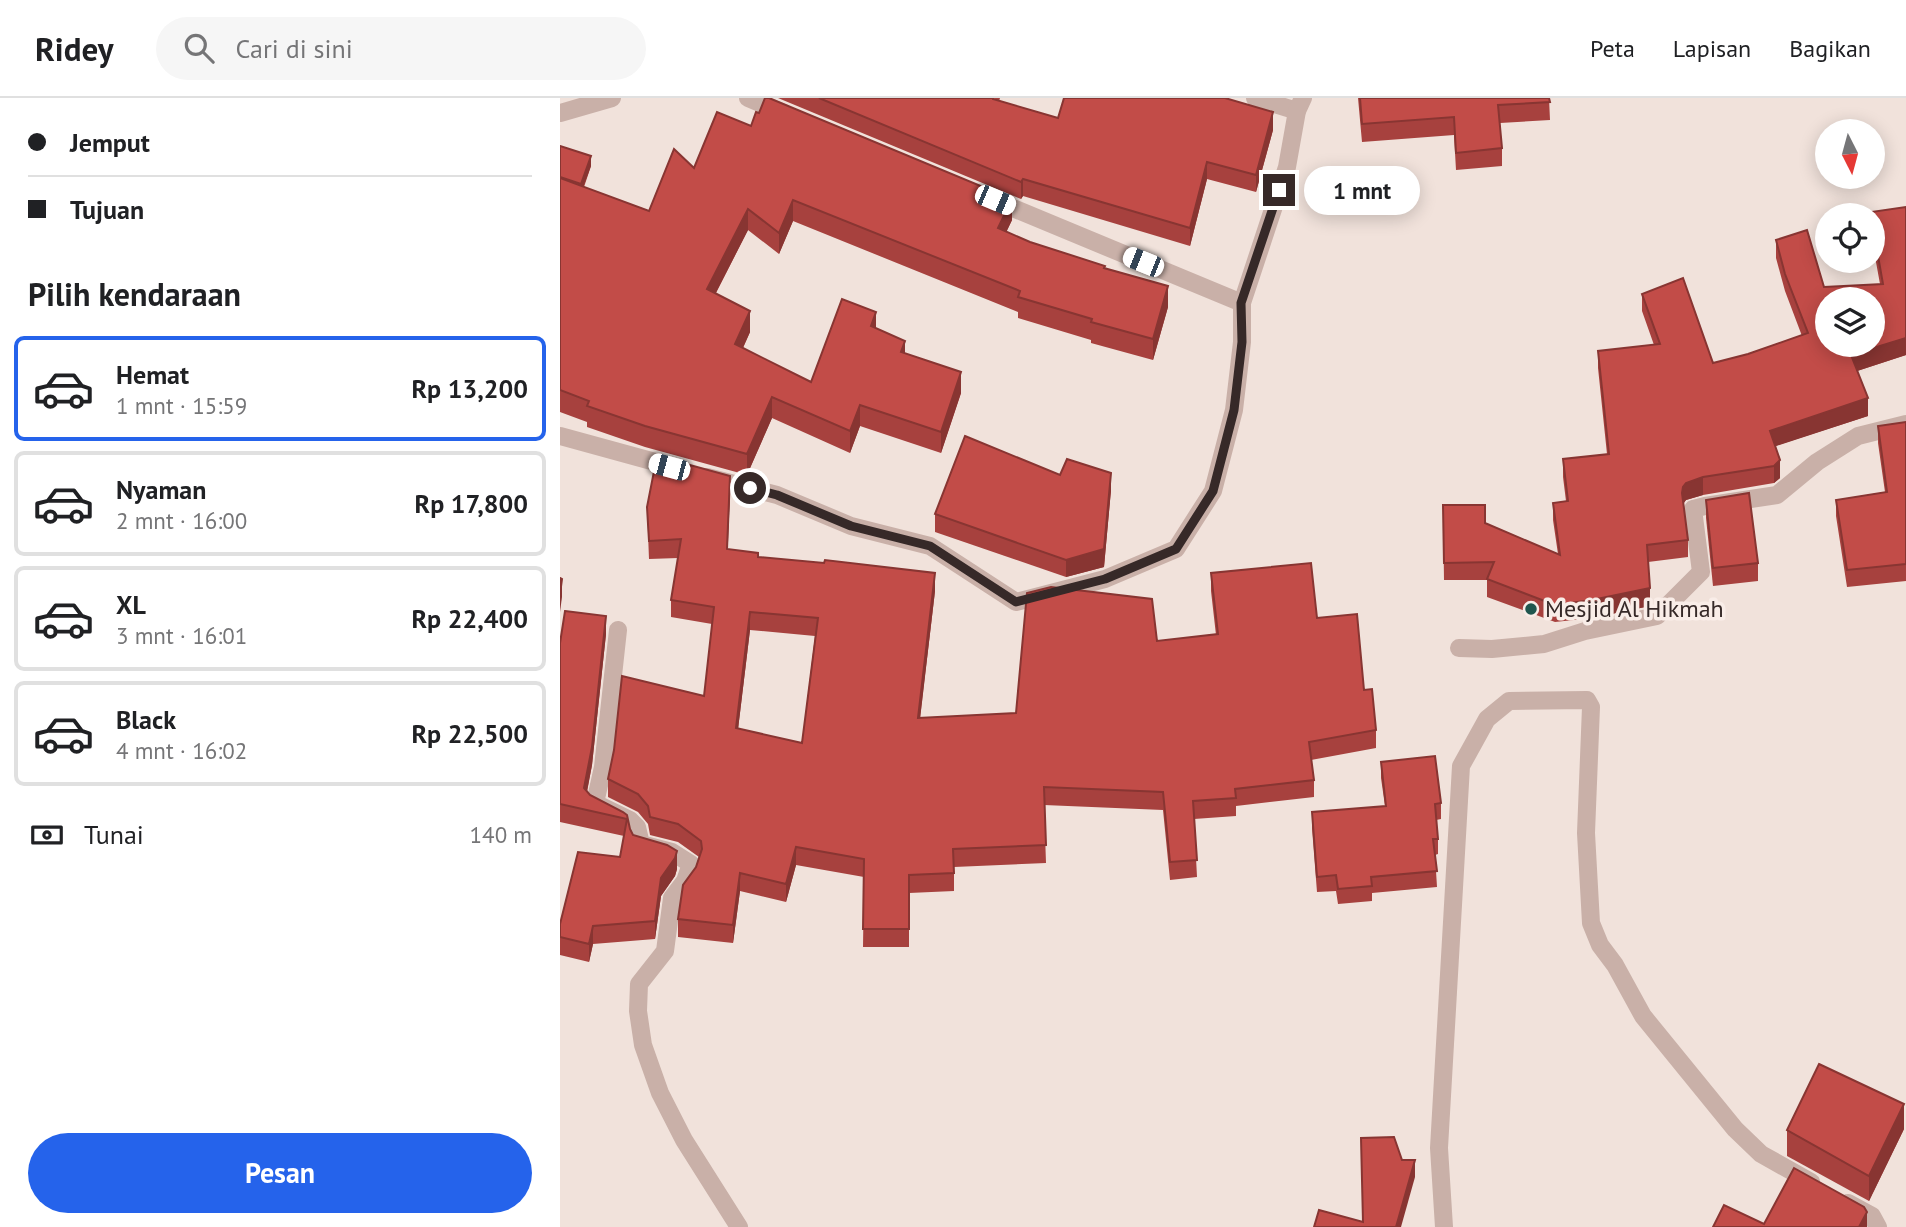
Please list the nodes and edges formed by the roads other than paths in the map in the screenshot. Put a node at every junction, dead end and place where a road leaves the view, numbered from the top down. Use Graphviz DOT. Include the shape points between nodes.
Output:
graph roads {
  1 [pos="612,98"];
  2 [pos="748,98"];
  3 [pos="1255,98"];
  4 [pos="1300,104"];
  5 [pos="560,113"];
  6 [pos="799,119"];
  7 [pos="976,192"];
  8 [pos="1241,303"];
  9 [pos="1906,424"];
  10 [pos="560,436"];
  11 [pos="618,630"];
  12 [pos="1459,648"];
  13 [pos="738,1227"];
  14 [pos="1444,1227"];
  15 [pos="1878,1227"];
  1 -- 5 [label="street"];
  2 -- 6 [label="street"];
  3 -- 4 [label="street"];
  4 -- 8 [label="street" via="1287,167"];
  7 -- 8 [label="street"];
  8 -- 10 [label="street" via="1242,342 1234,410 1213,491 1176,549 1105,579 1016,602 930,546 851,526 777,495"];
  9 -- 12 [label="street" via="1858,436 1777,495 1693,509 1701,572 1657,616 1544,644"];
  11 -- 13 [label="street" via="595,803 630,820 641,844 672,852 691,864 672,898 665,951 639,984 643,1045 684,1140"];
  14 -- 15 [label="street" via="1439,1148 1461,766 1488,719 1509,701 1587,700 1591,707 1588,885 1591,923 1600,945 1643,1016 1735,1129 1760,1154 1872,1216"];
}
